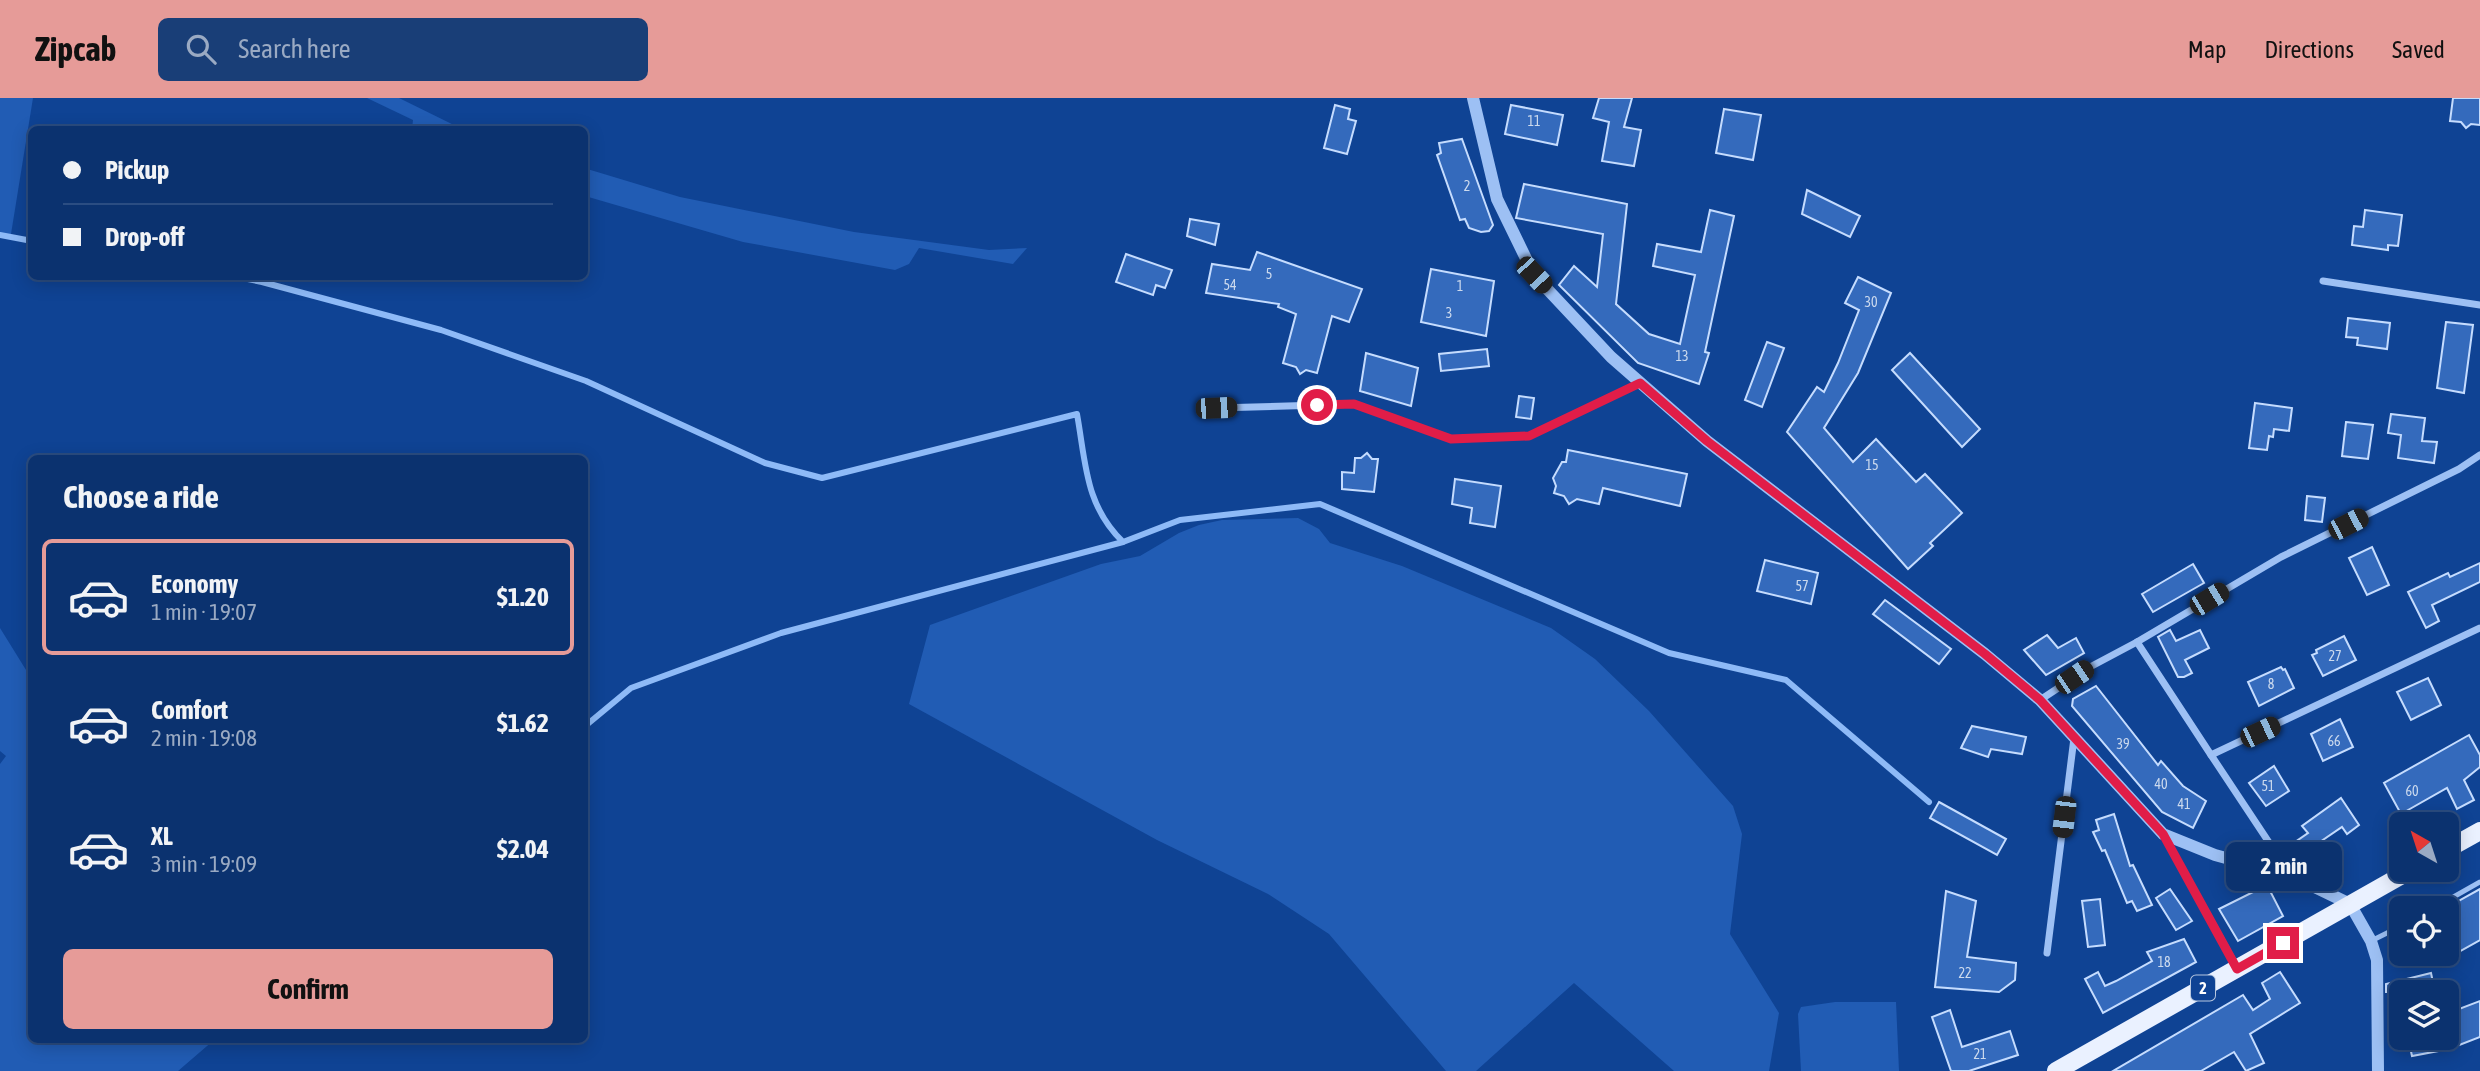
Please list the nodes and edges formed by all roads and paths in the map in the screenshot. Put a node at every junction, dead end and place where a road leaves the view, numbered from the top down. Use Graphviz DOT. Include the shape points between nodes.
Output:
graph roads {
  1 [pos="1473,98"];
  2 [pos="2323,281"];
  3 [pos="2480,305"];
  4 [pos="1640,383"];
  5 [pos="1216,408"];
  6 [pos="2480,455"];
  7 [pos="2480,628"];
  8 [pos="2137,642"];
  9 [pos="2040,700"];
  10 [pos="2074,735"];
  11 [pos="2211,755"];
  12 [pos="2480,831"];
  13 [pos="2163,834"];
  14 [pos="2459,843"];
  15 [pos="2292,876"];
  16 [pos="2390,882"];
  17 [pos="2480,882"];
  18 [pos="2455,896"];
  19 [pos="2350,904"];
  20 [pos="2389,932"];
  21 [pos="2371,941"];
  22 [pos="2047,953"];
  23 [pos="2237,969"];
  24 [pos="2056,1071"];
  25 [pos="2378,1071"];
  1 -- 4 [label="street" via="1497,199 1534,275"];
  2 -- 3 [label="street"];
  4 -- 5 [label="street" via="1529,436 1451,439 1354,404"];
  4 -- 9 [label="street" via="1707,441"];
  6 -- 8 [label="street" via="2281,557"];
  7 -- 11 [label="street"];
  8 -- 9 [label="street"];
  8 -- 11 [label="street"];
  9 -- 10 [label="street"];
  10 -- 13 [label="street"];
  10 -- 22 [label="street"];
  11 -- 15 [label="street"];
  12 -- 14 [label="main road"];
  13 -- 15 [label="street" via="2215,855"];
  13 -- 23 [label="street"];
  15 -- 19 [label="street"];
  16 -- 19 [label="main road, 2"];
  17 -- 18 [label="lane"];
  19 -- 21 [label="street"];
  19 -- 23 [label="main road, 2"];
  20 -- 21 [label="lane"];
  21 -- 25 [label="street" via="2379,970"];
  23 -- 24 [label="main road, 2"];
}
